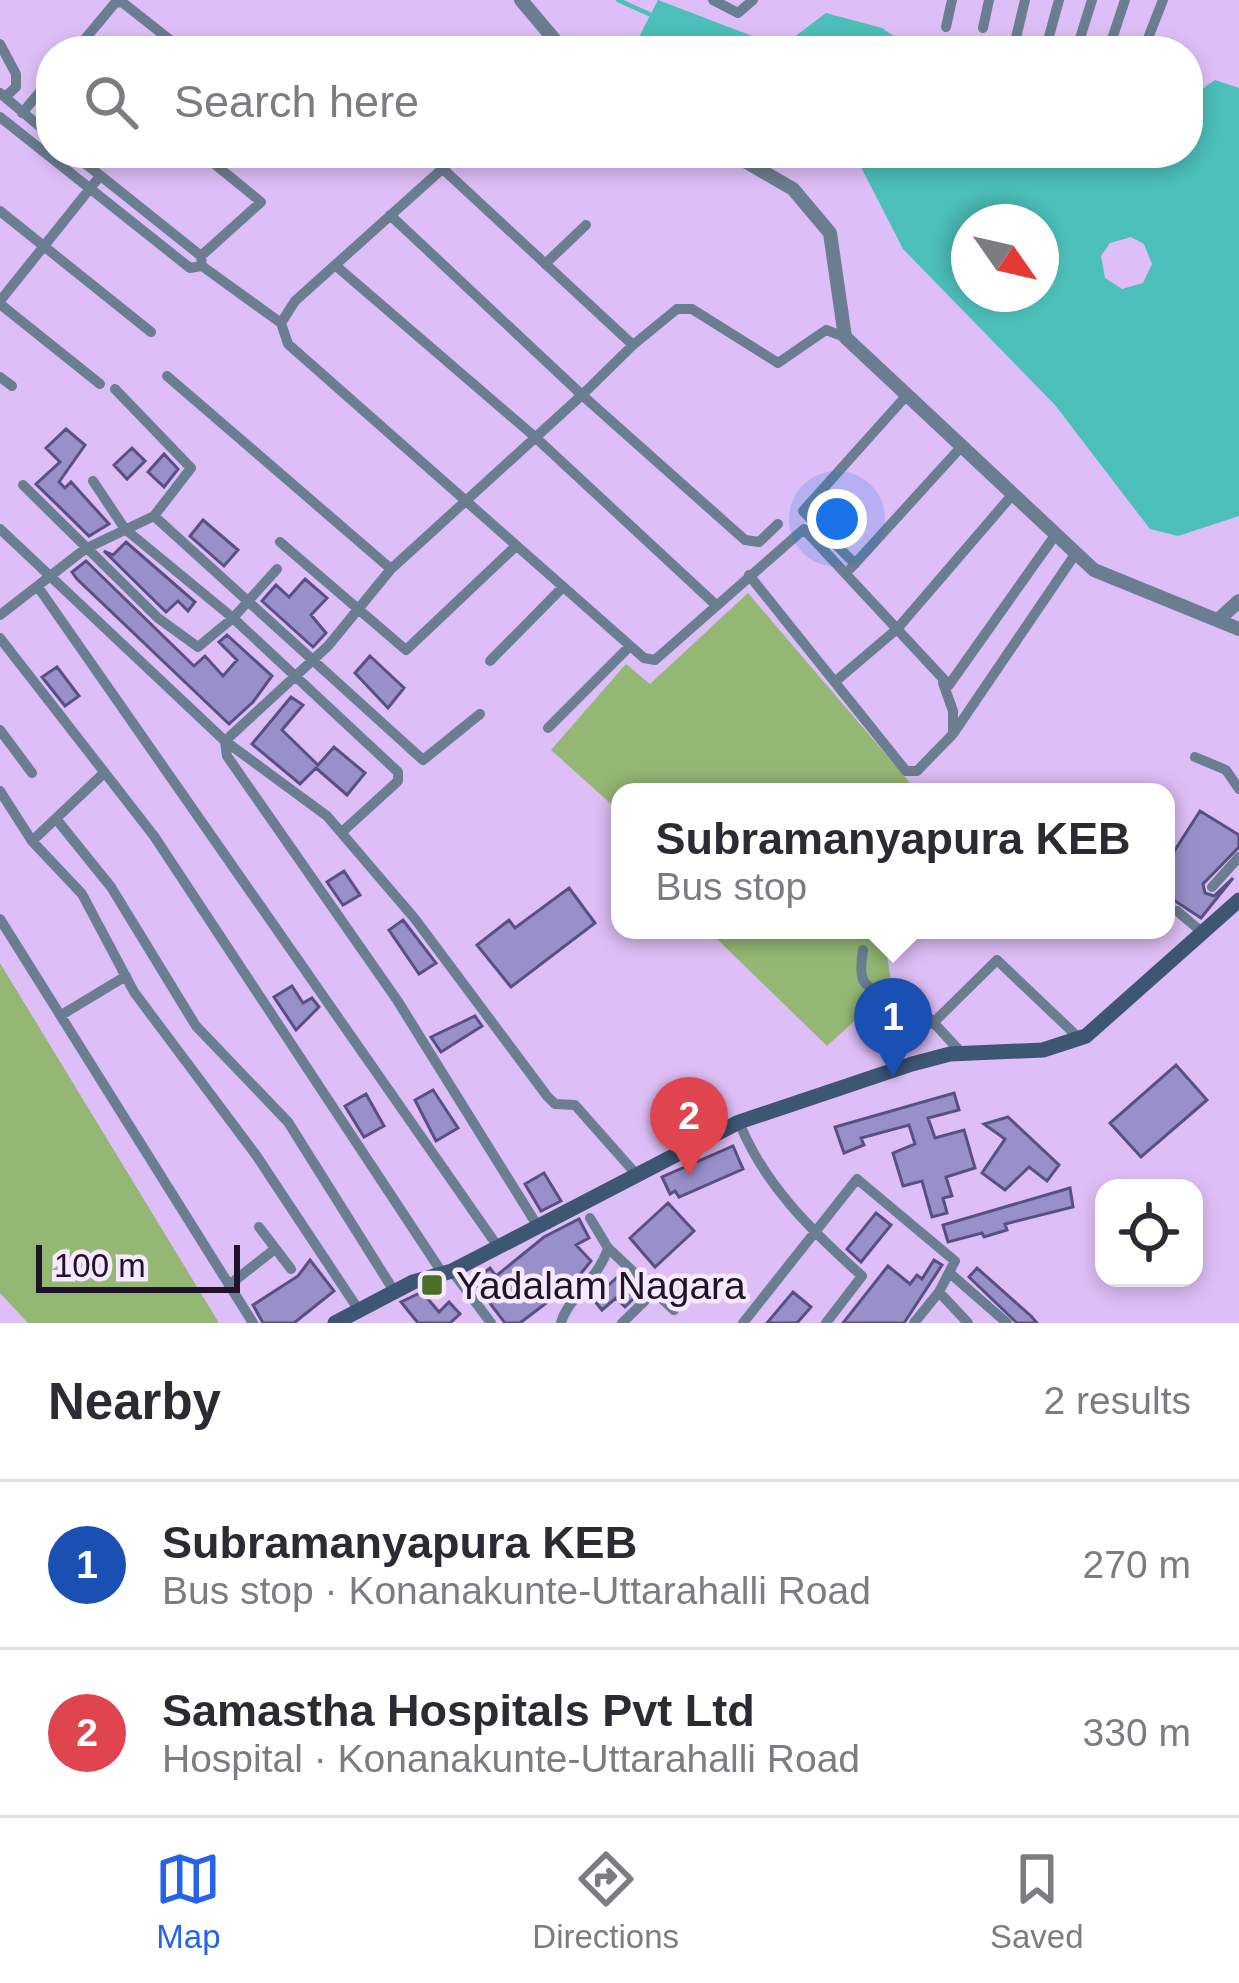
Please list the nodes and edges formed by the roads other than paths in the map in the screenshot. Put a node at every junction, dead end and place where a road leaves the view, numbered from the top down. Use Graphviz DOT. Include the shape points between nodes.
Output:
graph roads {
  1 [pos="712,0"];
  2 [pos="753,0"];
  3 [pos="952,0"];
  4 [pos="989,0"];
  5 [pos="1025,0"];
  6 [pos="1059,0"];
  7 [pos="1092,0"];
  8 [pos="1125,0"];
  9 [pos="1163,0"];
  10 [pos="522,1"];
  11 [pos="946,27"];
  12 [pos="983,28"];
  13 [pos="88,36"];
  14 [pos="165,36"];
  15 [pos="551,36"];
  16 [pos="1016,36"];
  17 [pos="1049,36"];
  18 [pos="1081,36"];
  19 [pos="1113,36"];
  20 [pos="1149,36"];
  21 [pos="0,44"];
  22 [pos="2,95"];
  23 [pos="36,97"];
  24 [pos="22,113"];
  25 [pos="0,117"];
  26 [pos="36,124"];
  27 [pos="36,147"];
  28 [pos="62,168"];
  29 [pos="90,168"];
  30 [pos="219,168"];
  31 [pos="757,168"];
  32 [pos="442,169"];
  33 [pos="100,176"];
  34 [pos="89,190"];
  35 [pos="0,211"];
  36 [pos="390,215"];
  37 [pos="586,225"];
  38 [pos="44,245"];
  39 [pos="201,261"];
  40 [pos="545,264"];
  41 [pos="335,265"];
  42 [pos="0,302"];
  43 [pos="281,323"];
  44 [pos="151,332"];
  45 [pos="845,337"];
  46 [pos="633,345"];
  47 [pos="167,376"];
  48 [pos="0,377"];
  49 [pos="100,384"];
  50 [pos="12,386"];
  51 [pos="115,389"];
  52 [pos="582,395"];
  53 [pos="907,395"];
  54 [pos="535,437"];
  55 [pos="962,446"];
  56 [pos="93,482"];
  57 [pos="23,485"];
  58 [pos="1013,494"];
  59 [pos="463,500"];
  60 [pos="154,516"];
  61 [pos="778,524"];
  62 [pos="0,529"];
  63 [pos="124,529"];
  64 [pos="1056,533"];
  65 [pos="280,542"];
  66 [pos="516,546"];
  67 [pos="85,549"];
  68 [pos="1076,554"];
  69 [pos="852,568"];
  70 [pos="277,569"];
  71 [pos="391,569"];
  72 [pos="749,575"];
  73 [pos="54,577"];
  74 [pos="38,587"];
  75 [pos="562,587"];
  76 [pos="248,599"];
  77 [pos="1239,601"];
  78 [pos="716,605"];
  79 [pos="359,613"];
  80 [pos="0,615"];
  81 [pos="233,618"];
  82 [pos="1219,619"];
  83 [pos="897,629"];
  84 [pos="1239,629"];
  85 [pos="0,638"];
  86 [pos="630,646"];
  87 [pos="311,660"];
  88 [pos="490,662"];
  89 [pos="296,674"];
  90 [pos="837,680"];
  91 [pos="943,683"];
  92 [pos="480,714"];
  93 [pos="548,728"];
  94 [pos="0,730"];
  95 [pos="953,734"];
  96 [pos="225,741"];
  97 [pos="1195,757"];
  98 [pos="423,760"];
  99 [pos="32,773"];
  100 [pos="104,773"];
  101 [pos="399,777"];
  102 [pos="1239,789"];
  103 [pos="0,791"];
  104 [pos="57,820"];
  105 [pos="342,832"];
  106 [pos="32,841"];
  107 [pos="1239,857"];
  108 [pos="1212,887"];
  109 [pos="1239,900"];
  110 [pos="1175,911"];
  111 [pos="0,919"];
  112 [pos="1202,932"];
  113 [pos="863,950"];
  114 [pos="126,976"];
  115 [pos="63,1014"];
  116 [pos="932,1024"];
  117 [pos="196,1026"];
  118 [pos="1079,1038"];
  119 [pos="172,1044"];
  120 [pos="963,1054"];
  121 [pos="739,1122"];
  122 [pos="636,1174"];
  123 [pos="590,1218"];
  124 [pos="537,1226"];
  125 [pos="259,1227"];
  126 [pos="814,1233"];
  127 [pos="496,1244"];
  128 [pos="608,1248"];
  129 [pos="275,1249"];
  130 [pos="291,1269"];
  131 [pos="447,1273"];
  132 [pos="952,1275"];
  133 [pos="229,1285"];
  134 [pos="656,1290"];
  135 [pos="394,1291"];
  136 [pos="939,1292"];
  137 [pos="358,1309"];
  138 [pos="674,1310"];
  139 [pos="488,1318"];
  140 [pos="253,1323"];
  141 [pos="335,1323"];
  142 [pos="472,1323"];
  143 [pos="561,1323"];
  144 [pos="622,1323"];
  145 [pos="743,1323"];
  146 [pos="826,1323"];
  147 [pos="914,1323"];
  148 [pos="968,1323"];
  149 [pos="1007,1323"];
  1 -- 2 [label="street" via="738,13"];
  3 -- 11 [label="street"];
  4 -- 12 [label="street"];
  5 -- 16 [label="street"];
  6 -- 17 [label="street"];
  7 -- 18 [label="street"];
  8 -- 19 [label="street"];
  9 -- 20 [label="street"];
  10 -- 15 [label="street"];
  13 -- 14 [label="street" via="122,2"];
  21 -- 22 [label="street" via="16,74 16,87"];
  22 -- 24 [label="street"];
  23 -- 24 [label="street"];
  24 -- 26 [label="street"];
  25 -- 27 [label="street"];
  28 -- 34 [label="street"];
  29 -- 33 [label="street"];
  30 -- 39 [label="street" via="261,202"];
  31 -- 45 [label="street" via="793,189 830,232"];
  32 -- 36 [label="street"];
  32 -- 40 [label="street"];
  33 -- 34 [label="street"];
  33 -- 39 [label="street"];
  34 -- 38 [label="street"];
  34 -- 39 [label="street" via="190,268"];
  35 -- 38 [label="street"];
  36 -- 41 [label="street"];
  36 -- 52 [label="street"];
  37 -- 40 [label="street"];
  38 -- 42 [label="street"];
  38 -- 44 [label="street"];
  39 -- 43 [label="street"];
  40 -- 46 [label="street"];
  41 -- 43 [label="street"];
  41 -- 54 [label="street"];
  42 -- 49 [label="street"];
  43 -- 59 [label="street" via="288,344"];
  45 -- 46 [label="street" via="826,330 778,363 692,308 677,309"];
  45 -- 53 [label="street"];
  46 -- 52 [label="street"];
  47 -- 71 [label="street"];
  48 -- 50 [label="street"];
  51 -- 60 [label="street" via="190,461"];
  52 -- 54 [label="street"];
  52 -- 61 [label="street" via="745,540 759,542"];
  53 -- 55 [label="street"];
  53 -- 69 [label="street" via="802,512"];
  54 -- 59 [label="street"];
  54 -- 78 [label="street"];
  55 -- 58 [label="street"];
  55 -- 69 [label="street"];
  56 -- 63 [label="street"];
  57 -- 67 [label="street"];
  58 -- 64 [label="street"];
  58 -- 83 [label="street"];
  59 -- 66 [label="street"];
  59 -- 71 [label="street"];
  60 -- 63 [label="street"];
  60 -- 76 [label="street"];
  62 -- 73 [label="street"];
  63 -- 67 [label="street"];
  63 -- 81 [label="street"];
  64 -- 68 [label="street"];
  64 -- 91 [label="street" via="953,682"];
  65 -- 79 [label="street"];
  66 -- 75 [label="street"];
  66 -- 79 [label="street" via="406,650"];
  67 -- 73 [label="street"];
  67 -- 81 [label="street" via="183,640 202,646"];
  68 -- 82 [label="street" via="1094,570"];
  68 -- 95 [label="street"];
  69 -- 72 [label="street" via="804,529"];
  69 -- 83 [label="street"];
  70 -- 76 [label="street"];
  71 -- 79 [label="street"];
  72 -- 78 [label="street"];
  72 -- 90 [label="street"];
  73 -- 74 [label="street"];
  73 -- 96 [label="street"];
  74 -- 80 [label="street"];
  74 -- 127 [label="street"];
  75 -- 86 [label="street"];
  75 -- 88 [label="street"];
  76 -- 81 [label="street"];
  76 -- 87 [label="street"];
  77 -- 82 [label="street"];
  78 -- 86 [label="street" via="656,660"];
  79 -- 87 [label="street"];
  81 -- 89 [label="street"];
  82 -- 84 [label="street"];
  83 -- 90 [label="street"];
  83 -- 91 [label="street"];
  85 -- 100 [label="street"];
  86 -- 93 [label="street"];
  87 -- 89 [label="street"];
  87 -- 98 [label="street"];
  89 -- 96 [label="street"];
  89 -- 101 [label="street"];
  90 -- 95 [label="street" via="906,771 917,771"];
  91 -- 95 [label="street"];
  92 -- 98 [label="street"];
  94 -- 99 [label="street"];
  96 -- 105 [label="street"];
  96 -- 124 [label="street" via="227,756 397,1000"];
  97 -- 102 [label="street" via="1211,759"];
  98 -- 101 [label="street"];
  100 -- 104 [label="street"];
  100 -- 131 [label="street"];
  101 -- 105 [label="street"];
  103 -- 106 [label="street"];
  104 -- 106 [label="street"];
  104 -- 117 [label="street" via="111,887"];
  105 -- 122 [label="street" via="547,1096 575,1106"];
  106 -- 114 [label="street" via="82,894"];
  107 -- 108 [label="street"];
  109 -- 112 [label="main road"];
  110 -- 112 [label="street"];
  111 -- 115 [label="street"];
  112 -- 118 [label="main road"];
  113 -- 116 [label="street" via="865,984 907,1000"];
  114 -- 115 [label="street"];
  114 -- 119 [label="street"];
  115 -- 133 [label="street"];
  116 -- 118 [label="street" via="997,960"];
  116 -- 120 [label="street"];
  117 -- 119 [label="street"];
  117 -- 135 [label="street" via="288,1122"];
  118 -- 120 [label="main road" via="1042,1050"];
  119 -- 137 [label="street"];
  120 -- 121 [label="main road"];
  121 -- 122 [label="main road"];
  121 -- 126 [label="street" via="754,1160"];
  122 -- 124 [label="main road"];
  123 -- 128 [label="street"];
  124 -- 127 [label="main road"];
  125 -- 129 [label="street"];
  126 -- 132 [label="street" via="850,1181 862,1180 955,1261"];
  126 -- 145 [label="street"];
  126 -- 146 [label="street" via="862,1276"];
  127 -- 131 [label="main road"];
  128 -- 134 [label="street"];
  128 -- 143 [label="street" via="600,1273"];
  129 -- 130 [label="street"];
  129 -- 133 [label="street"];
  131 -- 135 [label="main road"];
  131 -- 139 [label="street"];
  132 -- 136 [label="street"];
  132 -- 149 [label="street"];
  133 -- 140 [label="street"];
  134 -- 138 [label="street"];
  134 -- 144 [label="street"];
  135 -- 137 [label="main road"];
  136 -- 147 [label="street"];
  136 -- 148 [label="street"];
  137 -- 141 [label="main road"];
  139 -- 142 [label="street"];
}
